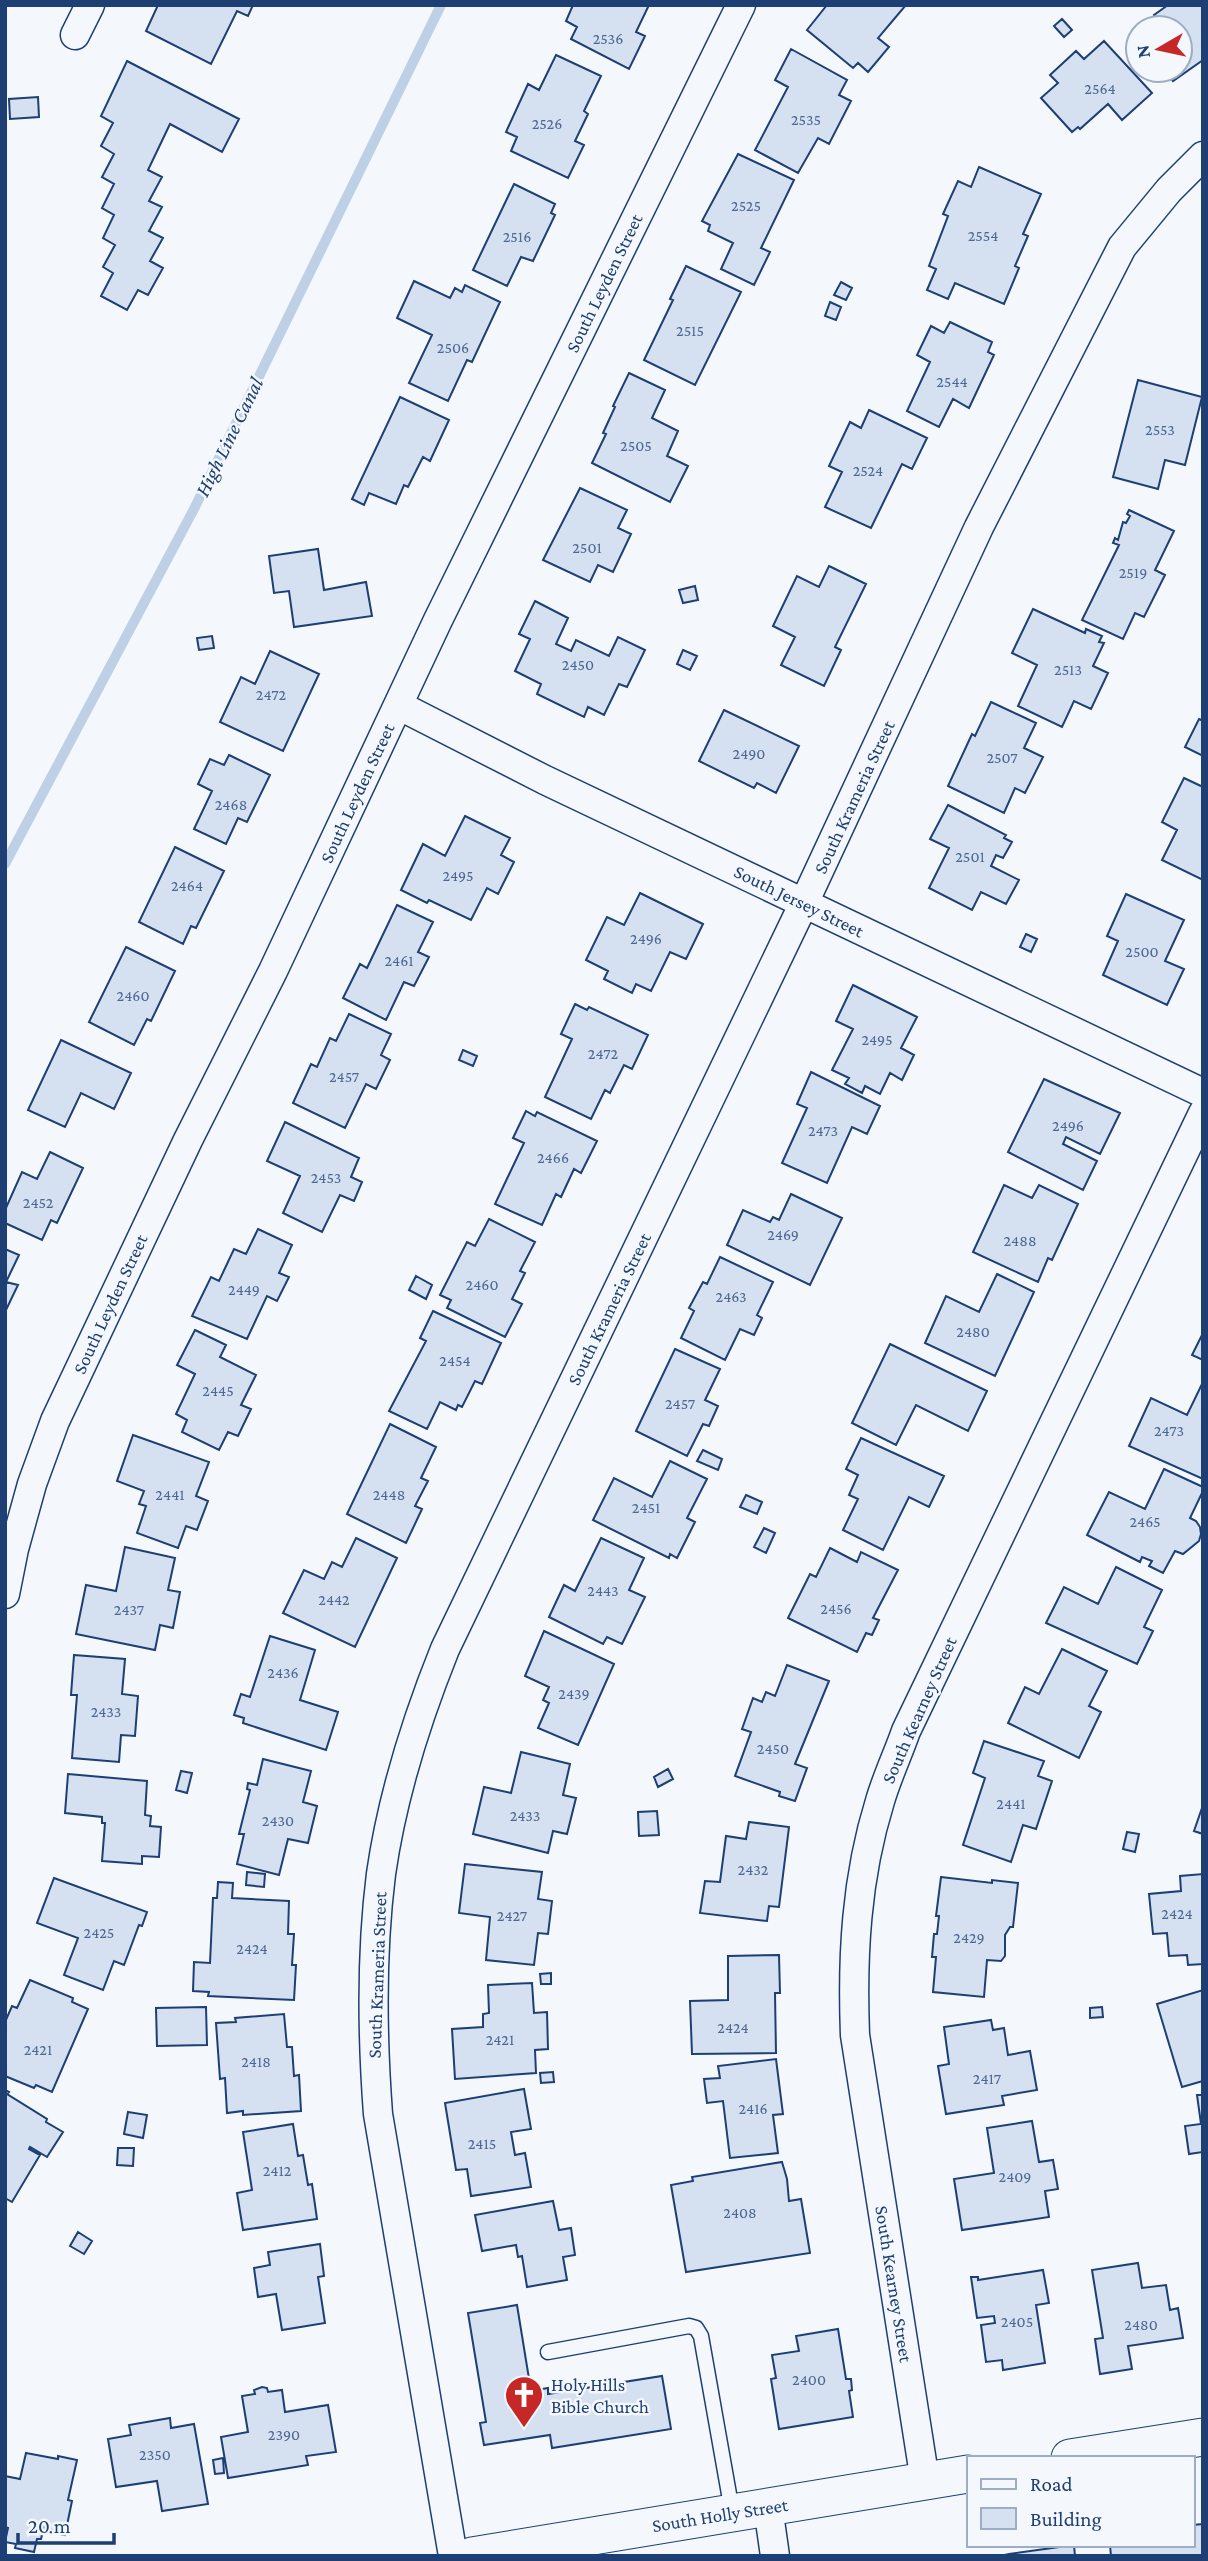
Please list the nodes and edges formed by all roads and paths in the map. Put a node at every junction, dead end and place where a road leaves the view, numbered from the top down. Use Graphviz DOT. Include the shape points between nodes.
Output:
graph roads {
  1 [pos="90,5"];
  2 [pos="741,5"];
  3 [pos="75,35"];
  4 [pos="1203,156"];
  5 [pos="398,705"];
  6 [pos="804,903"];
  7 [pos="1203,1093"];
  8 [pos="1203,1113"];
  9 [pos="5,1594"];
  10 [pos="548,2352"];
  11 [pos="1203,2437"];
  12 [pos="1083,2456"];
  13 [pos="967,2474"];
  14 [pos="925,2481"];
  15 [pos="750,2510"];
  16 [pos="453,2556"];
  17 [pos="472,2556"];
  18 [pos="775,2556"];
  1 -- 3 [label="street"];
  2 -- 5 [label="street, South Leyden Street"];
  4 -- 6 [label="street, South Krameria Street" via="1122,247 979,527"];
  5 -- 6 [label="street, South Jersey Street"];
  5 -- 9 [label="street, South Leyden Street" via="55,1421 32,1484"];
  6 -- 7 [label="street, South Jersey Street"];
  6 -- 16 [label="street, South Krameria Street" via="445,1649 410,1747 391,1825 375,1937 373,2050 378,2114"];
  8 -- 14 [label="street, South Kearney Street" via="906,1731 880,1801 864,1864 853,1981 855,2035"];
  10 -- 15 [label="lane" via="696,2328"];
  11 -- 12 [label="street"];
  13 -- 14 [label="street, South Holly Street"];
  14 -- 15 [label="street, South Holly Street"];
  15 -- 17 [label="street, South Holly Street"];
  15 -- 18 [label="street"];
}
